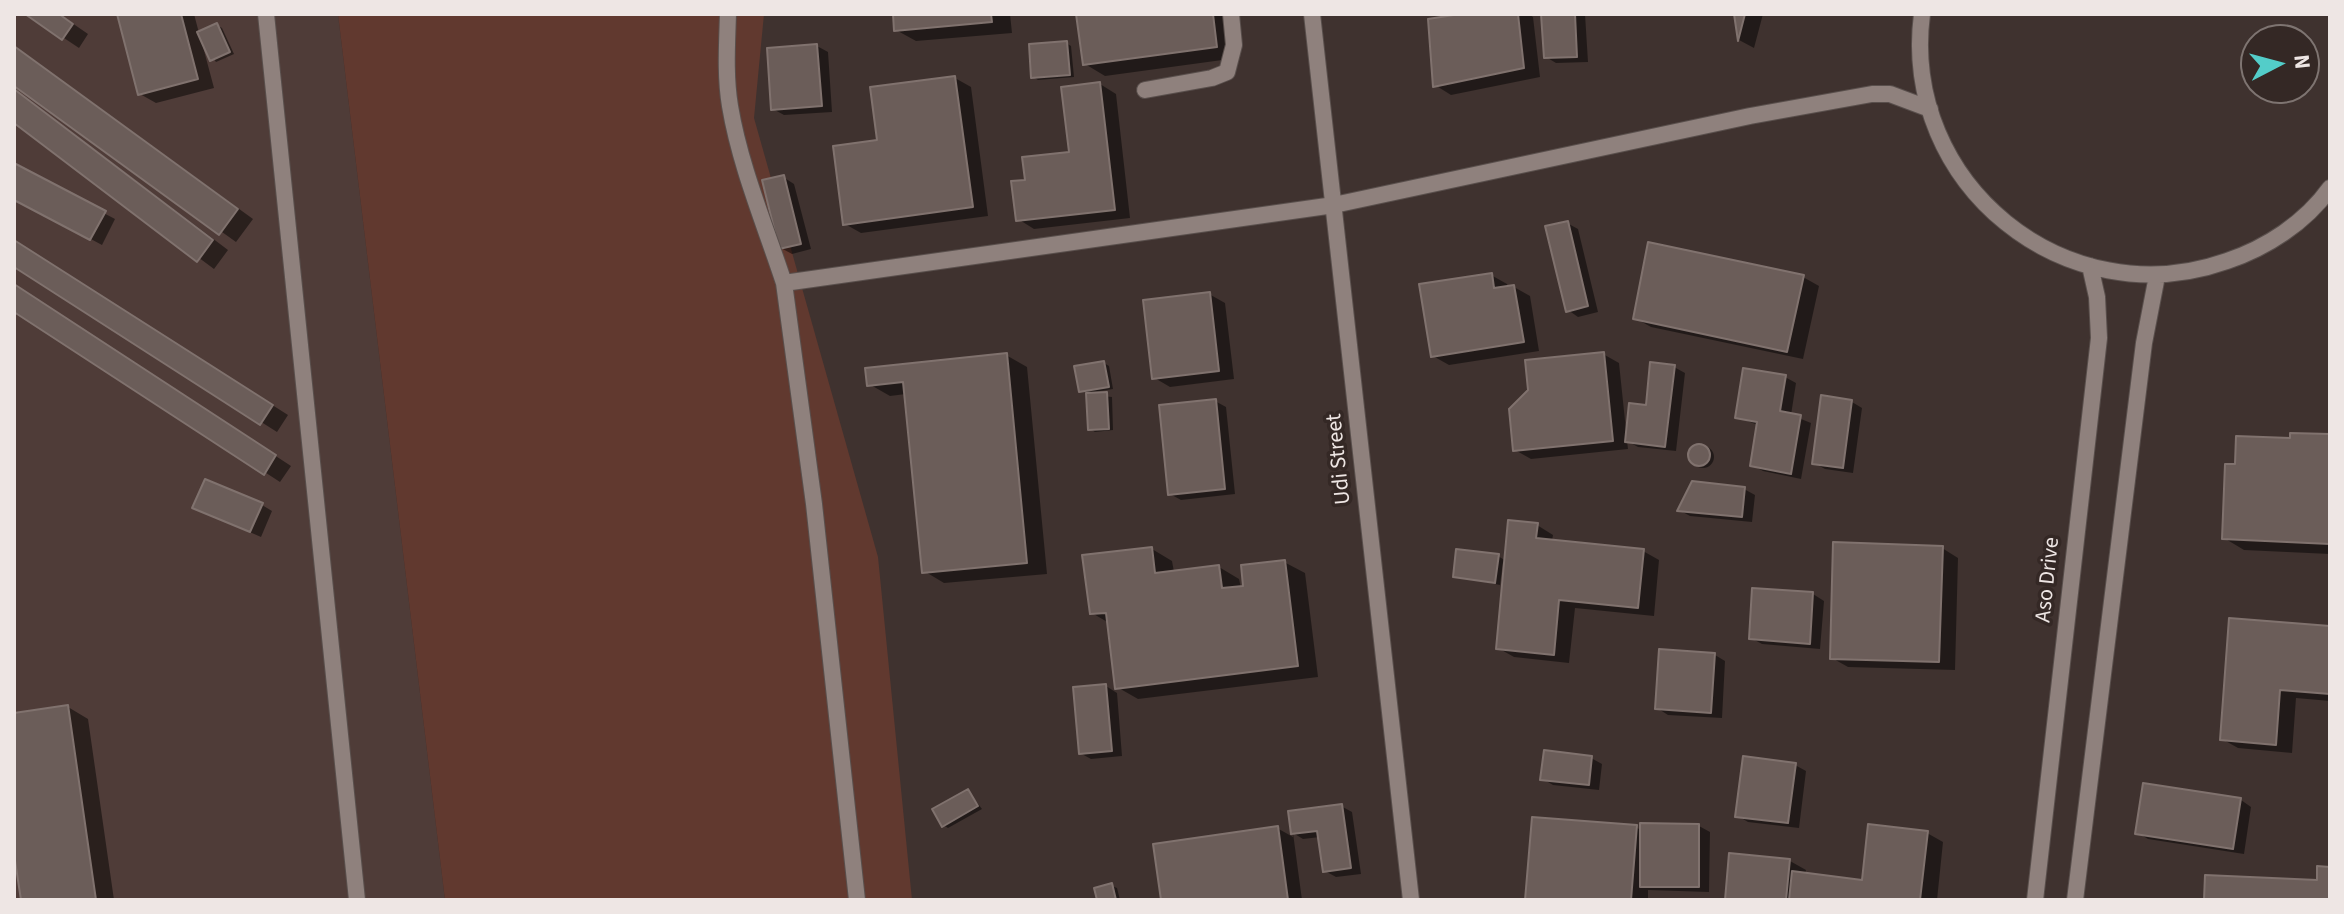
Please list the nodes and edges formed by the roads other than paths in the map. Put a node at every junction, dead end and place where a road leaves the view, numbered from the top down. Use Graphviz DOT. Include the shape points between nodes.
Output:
graph roads {
  1 [pos="266,14"];
  2 [pos="728,14"];
  3 [pos="1231,14"];
  4 [pos="1312,14"];
  5 [pos="1922,14"];
  6 [pos="1145,90"];
  7 [pos="1930,109"];
  8 [pos="2330,188"];
  9 [pos="1334,205"];
  10 [pos="2090,266"];
  11 [pos="2157,276"];
  12 [pos="784,283"];
  13 [pos="357,900"];
  14 [pos="857,900"];
  15 [pos="1411,900"];
  16 [pos="2035,900"];
  17 [pos="2075,900"];
  1 -- 13 [label="street"];
  2 -- 12 [label="street" via="731,107"];
  3 -- 6 [label="street" via="1234,45 1227,72"];
  4 -- 9 [label="street, Udi Street"];
  5 -- 7 [label="street" via="1919,35"];
  7 -- 9 [label="street" via="1890,94 1872,94"];
  7 -- 10 [label="street" via="1957,170 1986,207 2023,237"];
  8 -- 11 [label="street" via="2288,230 2248,254 2204,270"];
  9 -- 12 [label="street"];
  9 -- 15 [label="street, Udi Street"];
  10 -- 11 [label="street"];
  10 -- 16 [label="street, Aso Drive" via="2099,338"];
  11 -- 17 [label="street" via="2144,343"];
  12 -- 14 [label="street"];
}
